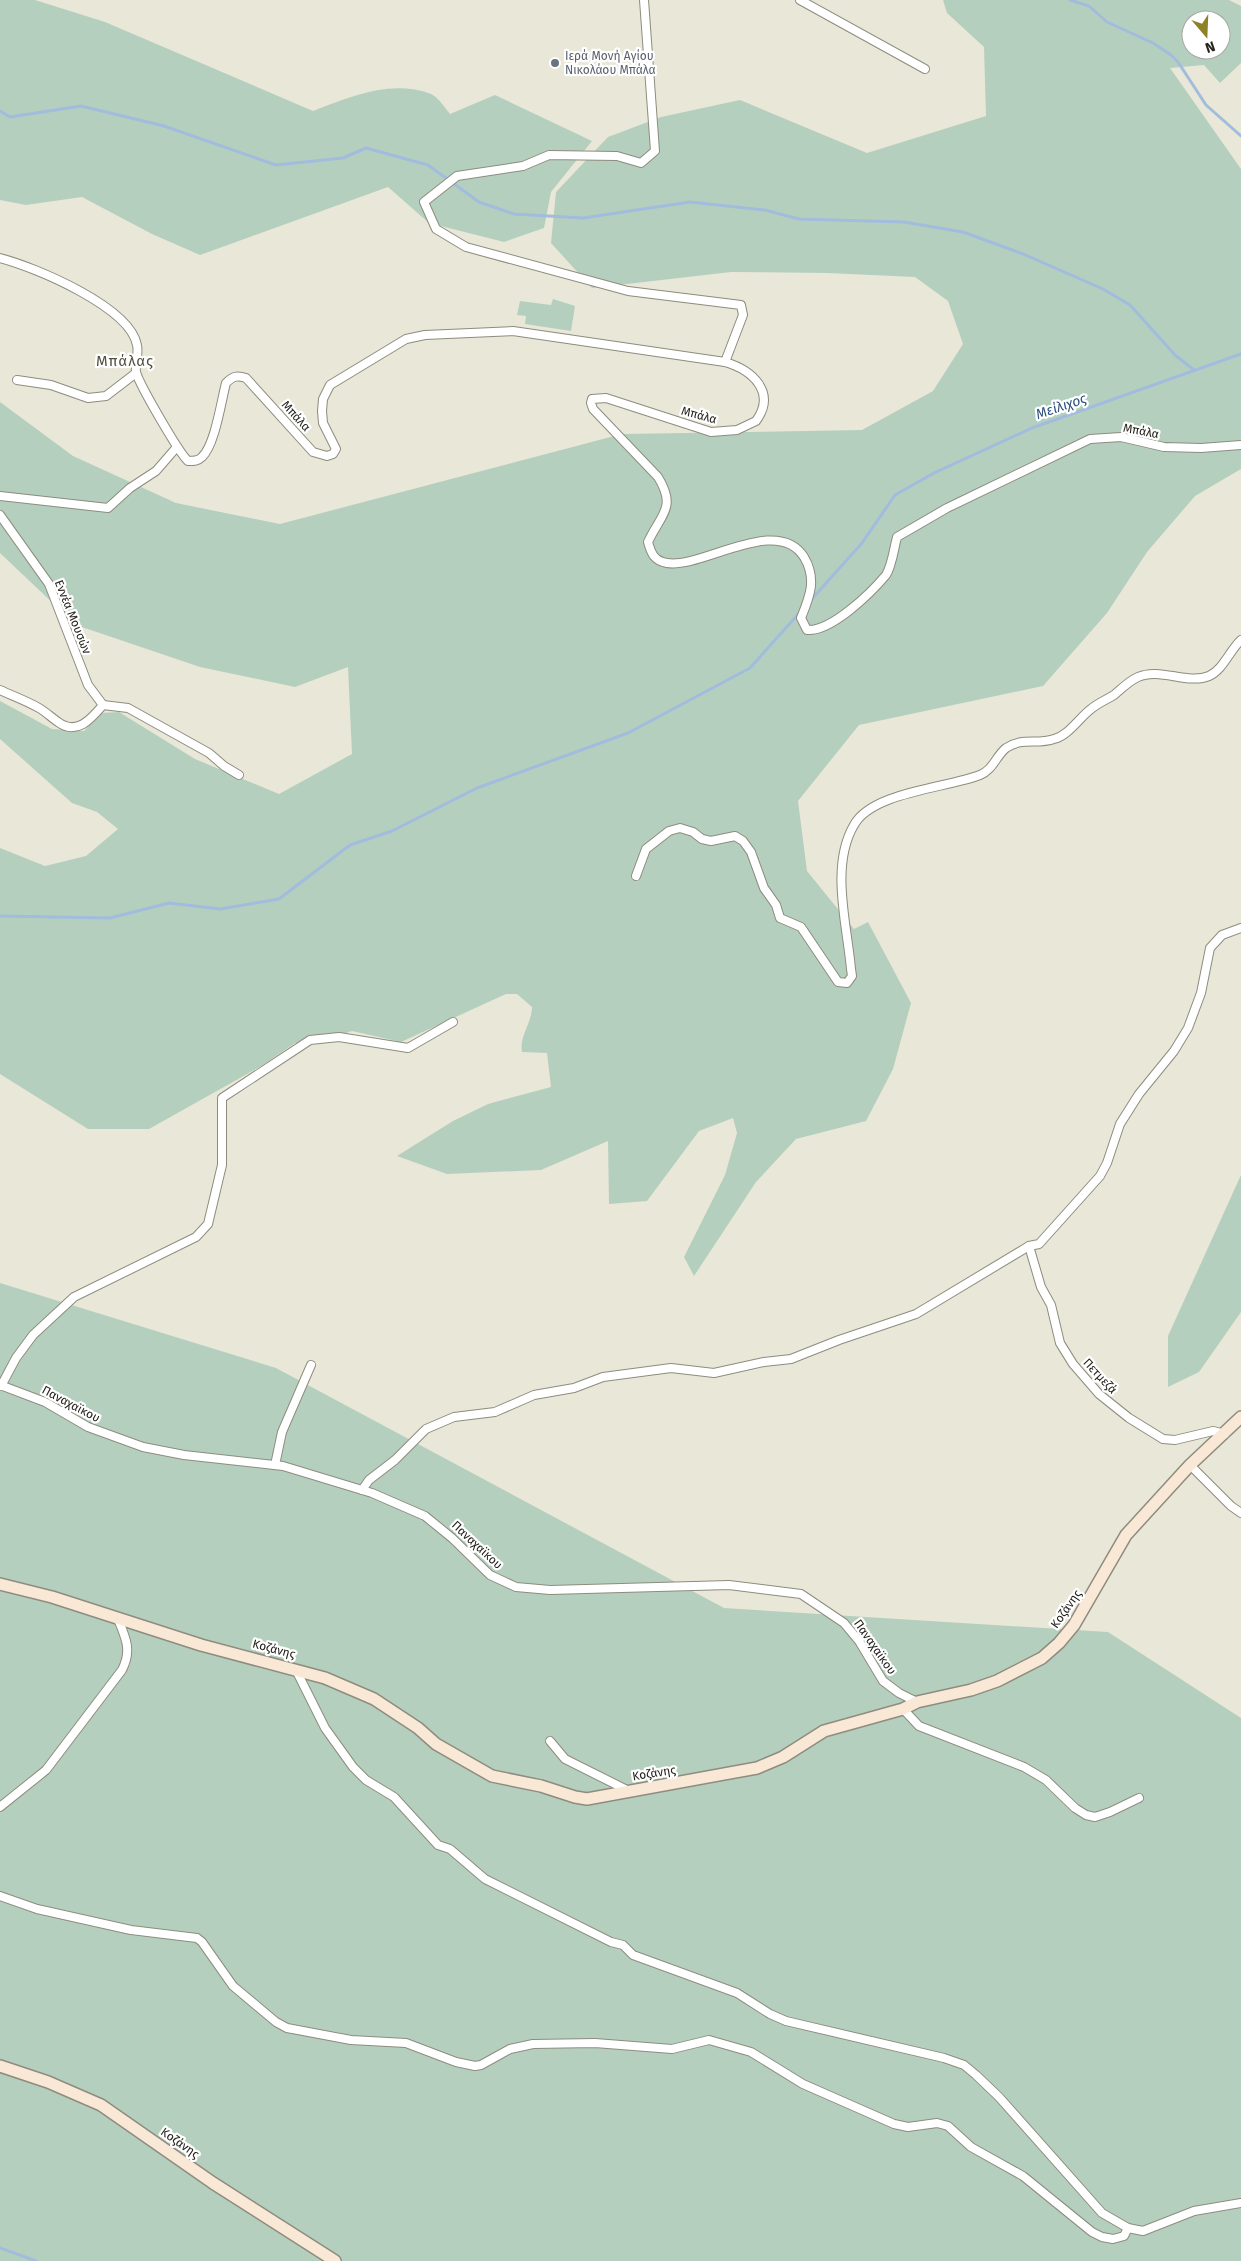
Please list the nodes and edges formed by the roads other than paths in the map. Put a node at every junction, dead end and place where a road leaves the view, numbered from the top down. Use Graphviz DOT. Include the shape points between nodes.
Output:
graph roads {
  1 [pos="644,0"];
  2 [pos="800,0"];
  3 [pos="925,69"];
  4 [pos="0,258"];
  5 [pos="725,362"];
  6 [pos="136,373"];
  7 [pos="17,380"];
  8 [pos="1241,445"];
  9 [pos="176,448"];
  10 [pos="0,496"];
  11 [pos="0,515"];
  12 [pos="1241,640"];
  13 [pos="0,690"];
  14 [pos="103,705"];
  15 [pos="239,775"];
  16 [pos="636,876"];
  17 [pos="1241,928"];
  18 [pos="453,1022"];
  19 [pos="1029,1246"];
  20 [pos="311,1365"];
  21 [pos="1,1386"];
  22 [pos="1241,1417"];
  23 [pos="1225,1434"];
  24 [pos="275,1465"];
  25 [pos="1190,1465"];
  26 [pos="362,1490"];
  27 [pos="1241,1513"];
  28 [pos="0,1584"];
  29 [pos="118,1618"];
  30 [pos="295,1669"];
  31 [pos="917,1702"];
  32 [pos="903,1709"];
  33 [pos="550,1741"];
  34 [pos="629,1791"];
  35 [pos="1139,1798"];
  36 [pos="0,1807"];
  37 [pos="0,1896"];
  38 [pos="0,2066"];
  39 [pos="1241,2203"];
  40 [pos="1128,2228"];
  41 [pos="335,2261"];
  1 -- 5 [label="street" via="654,151 641,164 617,156 549,155 523,166 456,177 424,202 436,229 466,247 628,291 742,305 743,315"];
  2 -- 3 [label="street"];
  4 -- 6 [label="street" via="60,280 118,316 130,328 137,345"];
  5 -- 8 [label="street, Μπάλα" via="750,373 762,392 764,404 761,414 747,427 711,432 606,398 597,397 591,403 593,409 658,477 665,489 666,511 648,542 656,560 668,563 690,560 759,541 775,541 790,546 802,554 812,578 811,592 801,618 807,630 814,631 846,614 887,574 897,538 947,508 1090,439 1121,438 1164,447"];
  5 -- 9 [label="street, Μπάλα" via="513,331 425,334 406,339 330,386 323,399 322,411 323,423 336,448 333,454 327,456 313,452 246,378 238,375 226,383 209,448 202,458 188,461"];
  6 -- 7 [label="street" via="106,396 88,398 51,386"];
  6 -- 9 [label="street, Μπάλα"];
  9 -- 10 [label="street" via="156,471 108,508"];
  11 -- 14 [label="street, Εννέα Μουσών" via="49,584 88,685"];
  12 -- 16 [label="street" via="1210,676 1150,674 1138,677 1092,708 1062,735 1054,739 1017,743 1006,749 983,774 867,809 848,836 840,867 852,969 852,976 846,983 838,982 801,928 780,918 776,905 764,888 751,852 735,836 711,841 680,828 668,830 646,850"];
  13 -- 14 [label="street" via="40,708 61,724 73,728 89,721"];
  14 -- 15 [label="street" via="128,708 209,753"];
  17 -- 19 [label="street" via="1222,935 1210,948 1201,993 1188,1028 1174,1051 1134,1100 1120,1124 1100,1176 1045,1239 1036,1246"];
  18 -- 21 [label="street" via="408,1048 339,1037 310,1040 222,1098 222,1165 205,1229 196,1237 74,1297 32,1335"];
  19 -- 23 [label="street, Πετμεζά" via="1041,1287 1051,1305 1060,1342 1073,1364 1099,1394 1163,1439 1175,1440 1213,1431"];
  19 -- 26 [label="street" via="916,1314 791,1358 714,1373 671,1368 603,1377 574,1388 534,1395 495,1412 454,1417 426,1429"];
  20 -- 24 [label="street" via="282,1432"];
  21 -- 24 [label="street, Παναχαϊκου" via="45,1402 88,1427 143,1447"];
  22 -- 23 [label="street, Κοζάνης"];
  23 -- 25 [label="street, Κοζάνης"];
  24 -- 26 [label="street, Παναχαϊκου"];
  25 -- 27 [label="street"];
  25 -- 31 [label="street, Κοζάνης" via="1121,1542 1093,1595 1054,1648 1029,1666 997,1681"];
  26 -- 31 [label="street, Παναχαϊκου" via="425,1516 490,1575 516,1587 550,1590 729,1585 801,1594 844,1623 883,1681"];
  28 -- 29 [label="street, Κοζάνης"];
  29 -- 30 [label="street, Κοζάνης" via="201,1645"];
  29 -- 36 [label="street" via="128,1649 122,1670 46,1770"];
  30 -- 34 [label="street, Κοζάνης" via="374,1699 436,1744 492,1776 587,1799"];
  30 -- 40 [label="street" via="326,1728 353,1767 366,1780 394,1797 438,1845 450,1849 485,1879 623,1945 639,1958 737,1993 776,2018 964,2065 999,2097 1102,2213"];
  31 -- 32 [label="street, Κοζάνης"];
  32 -- 34 [label="street, Κοζάνης" via="824,1731 783,1757 757,1768"];
  32 -- 35 [label="street" via="919,1726 1024,1767 1046,1780 1086,1815 1095,1817"];
  33 -- 34 [label="street" via="565,1759"];
  37 -- 40 [label="street" via="37,1909 147,1934 197,1938 233,1986 282,2026 351,2040 406,2043 462,2064 480,2066 505,2051 533,2044 672,2049 709,2040 722,2043 751,2052 803,2084 894,2124 908,2127 937,2123 948,2126 971,2148 1023,2176 1097,2235 1119,2238"];
  38 -- 41 [label="street, Κοζάνης" via="48,2082 101,2106"];
  39 -- 40 [label="street" via="1194,2211 1144,2231"];
}
